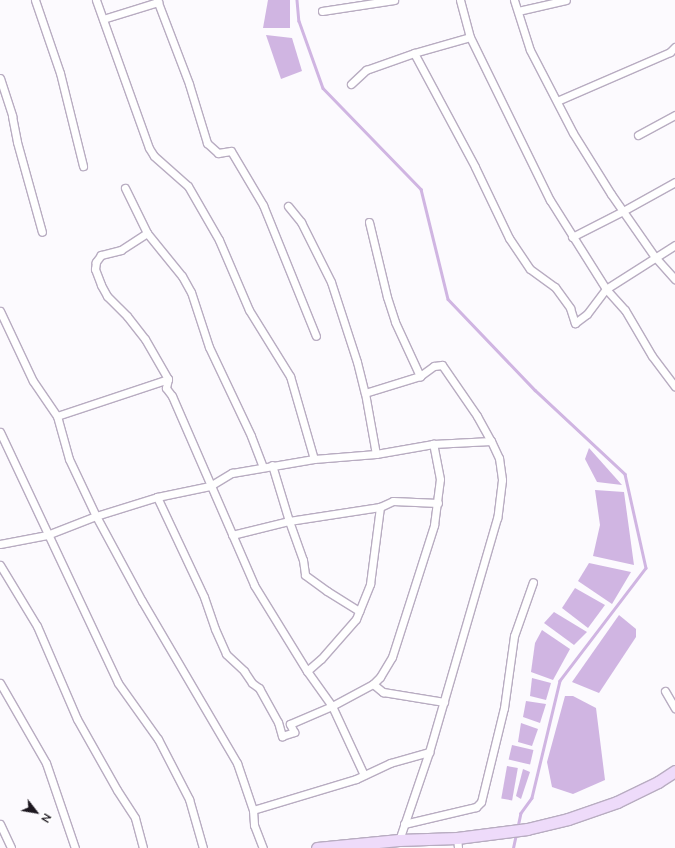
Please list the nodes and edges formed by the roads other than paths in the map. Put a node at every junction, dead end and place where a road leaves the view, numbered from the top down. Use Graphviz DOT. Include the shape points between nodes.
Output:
graph roads {
  1 [pos="35,0"];
  2 [pos="96,0"];
  3 [pos="394,0"];
  4 [pos="460,0"];
  5 [pos="514,0"];
  6 [pos="566,0"];
  7 [pos="157,1"];
  8 [pos="322,11"];
  9 [pos="518,11"];
  10 [pos="102,19"];
  11 [pos="470,37"];
  12 [pos="675,47"];
  13 [pos="414,53"];
  14 [pos="0,78"];
  15 [pos="351,84"];
  16 [pos="557,101"];
  17 [pos="675,115"];
  18 [pos="638,135"];
  19 [pos="83,166"];
  20 [pos="675,182"];
  21 [pos="125,188"];
  22 [pos="288,206"];
  23 [pos="623,211"];
  24 [pos="370,222"];
  25 [pos="42,232"];
  26 [pos="147,232"];
  27 [pos="572,237"];
  28 [pos="675,245"];
  29 [pos="655,257"];
  30 [pos="675,279"];
  31 [pos="606,289"];
  32 [pos="0,311"];
  33 [pos="316,336"];
  34 [pos="420,376"];
  35 [pos="168,379"];
  36 [pos="675,386"];
  37 [pos="365,393"];
  38 [pos="57,416"];
  39 [pos="0,432"];
  40 [pos="491,441"];
  41 [pos="433,444"];
  42 [pos="376,454"];
  43 [pos="314,459"];
  44 [pos="272,465"];
  45 [pos="263,467"];
  46 [pos="210,486"];
  47 [pos="157,497"];
  48 [pos="438,503"];
  49 [pos="380,507"];
  50 [pos="96,516"];
  51 [pos="289,521"];
  52 [pos="47,535"];
  53 [pos="232,535"];
  54 [pos="0,544"];
  55 [pos="0,565"];
  56 [pos="533,582"];
  57 [pos="359,611"];
  58 [pos="307,671"];
  59 [pos="0,683"];
  60 [pos="373,684"];
  61 [pos="665,691"];
  62 [pos="444,702"];
  63 [pos="332,706"];
  64 [pos="675,708"];
  65 [pos="429,752"];
  66 [pos="675,771"];
  67 [pos="364,775"];
  68 [pos="253,810"];
  69 [pos="0,824"];
  70 [pos="404,824"];
  71 [pos="399,840"];
  72 [pos="458,843"];
  73 [pos="11,848"];
  74 [pos="75,848"];
  75 [pos="143,848"];
  76 [pos="203,848"];
  77 [pos="263,848"];
  78 [pos="317,848"];
  1 -- 19 [label="street" via="60,73"];
  2 -- 10 [label="street"];
  3 -- 8 [label="street"];
  4 -- 11 [label="street"];
  5 -- 9 [label="street"];
  6 -- 9 [label="street"];
  7 -- 10 [label="street"];
  7 -- 33 [label="street" via="189,84 207,142 218,153 231,151 263,205"];
  9 -- 16 [label="street" via="530,50"];
  10 -- 43 [label="street" via="149,148 154,156 193,192 219,240 249,310 290,376"];
  11 -- 13 [label="street"];
  11 -- 27 [label="street" via="523,147"];
  12 -- 16 [label="street" via="670,52"];
  13 -- 15 [label="street" via="366,70"];
  13 -- 31 [label="street" via="475,167 509,238 530,269 555,287 570,308 575,323 587,314"];
  14 -- 25 [label="street"];
  16 -- 23 [label="street" via="573,133"];
  17 -- 18 [label="street"];
  20 -- 23 [label="street"];
  21 -- 26 [label="street"];
  22 -- 37 [label="street" via="301,222 331,282"];
  23 -- 27 [label="street"];
  23 -- 29 [label="street"];
  24 -- 34 [label="street" via="395,322"];
  26 -- 35 [label="street" via="121,250 102,255 96,262 95,269 107,296 145,339"];
  26 -- 45 [label="street" via="182,276 191,292 209,347"];
  27 -- 31 [label="street"];
  28 -- 29 [label="street"];
  29 -- 30 [label="street"];
  29 -- 31 [label="street"];
  31 -- 36 [label="street" via="625,310 652,356"];
  32 -- 38 [label="street" via="33,381"];
  34 -- 37 [label="street"];
  34 -- 40 [label="street" via="434,366 442,365"];
  35 -- 38 [label="street"];
  35 -- 46 [label="street" via="166,388 172,396"];
  37 -- 42 [label="street"];
  38 -- 50 [label="street" via="69,459"];
  39 -- 52 [label="street"];
  40 -- 41 [label="street"];
  40 -- 62 [label="street" via="499,458 501,470 500,503"];
  41 -- 42 [label="street"];
  41 -- 48 [label="street" via="440,480"];
  42 -- 43 [label="street"];
  43 -- 44 [label="street"];
  44 -- 45 [label="street"];
  44 -- 51 [label="street"];
  45 -- 46 [label="street" via="232,473"];
  46 -- 47 [label="street"];
  46 -- 53 [label="street"];
  47 -- 50 [label="street"];
  47 -- 63 [label="street" via="204,597 226,654 259,688 278,722 282,736 294,732 290,724"];
  48 -- 49 [label="street" via="394,501"];
  48 -- 60 [label="street" via="434,525 392,657"];
  49 -- 51 [label="street"];
  49 -- 57 [label="street" via="370,584"];
  50 -- 52 [label="street"];
  50 -- 68 [label="street" via="142,601 237,763"];
  51 -- 53 [label="street"];
  51 -- 57 [label="street" via="306,575"];
  52 -- 54 [label="street"];
  52 -- 76 [label="street" via="118,683 158,738 189,799"];
  53 -- 58 [label="street" via="254,585"];
  55 -- 75 [label="street" via="37,626 77,719 135,818"];
  56 -- 70 [label="street" via="514,636 504,708 481,802 476,807"];
  57 -- 58 [label="street" via="356,619"];
  58 -- 63 [label="street"];
  59 -- 74 [label="street" via="46,764"];
  60 -- 62 [label="street" via="383,692"];
  60 -- 63 [label="street"];
  61 -- 64 [label="street"];
  62 -- 65 [label="street"];
  63 -- 67 [label="street"];
  65 -- 67 [label="street" via="401,758"];
  65 -- 70 [label="street"];
  66 -- 72 [label="main road" via="617,802 527,829"];
  67 -- 68 [label="street"];
  68 -- 77 [label="street" via="254,825"];
  69 -- 73 [label="street"];
  70 -- 71 [label="street"];
  71 -- 72 [label="main road"];
  71 -- 78 [label="main road"];
}
